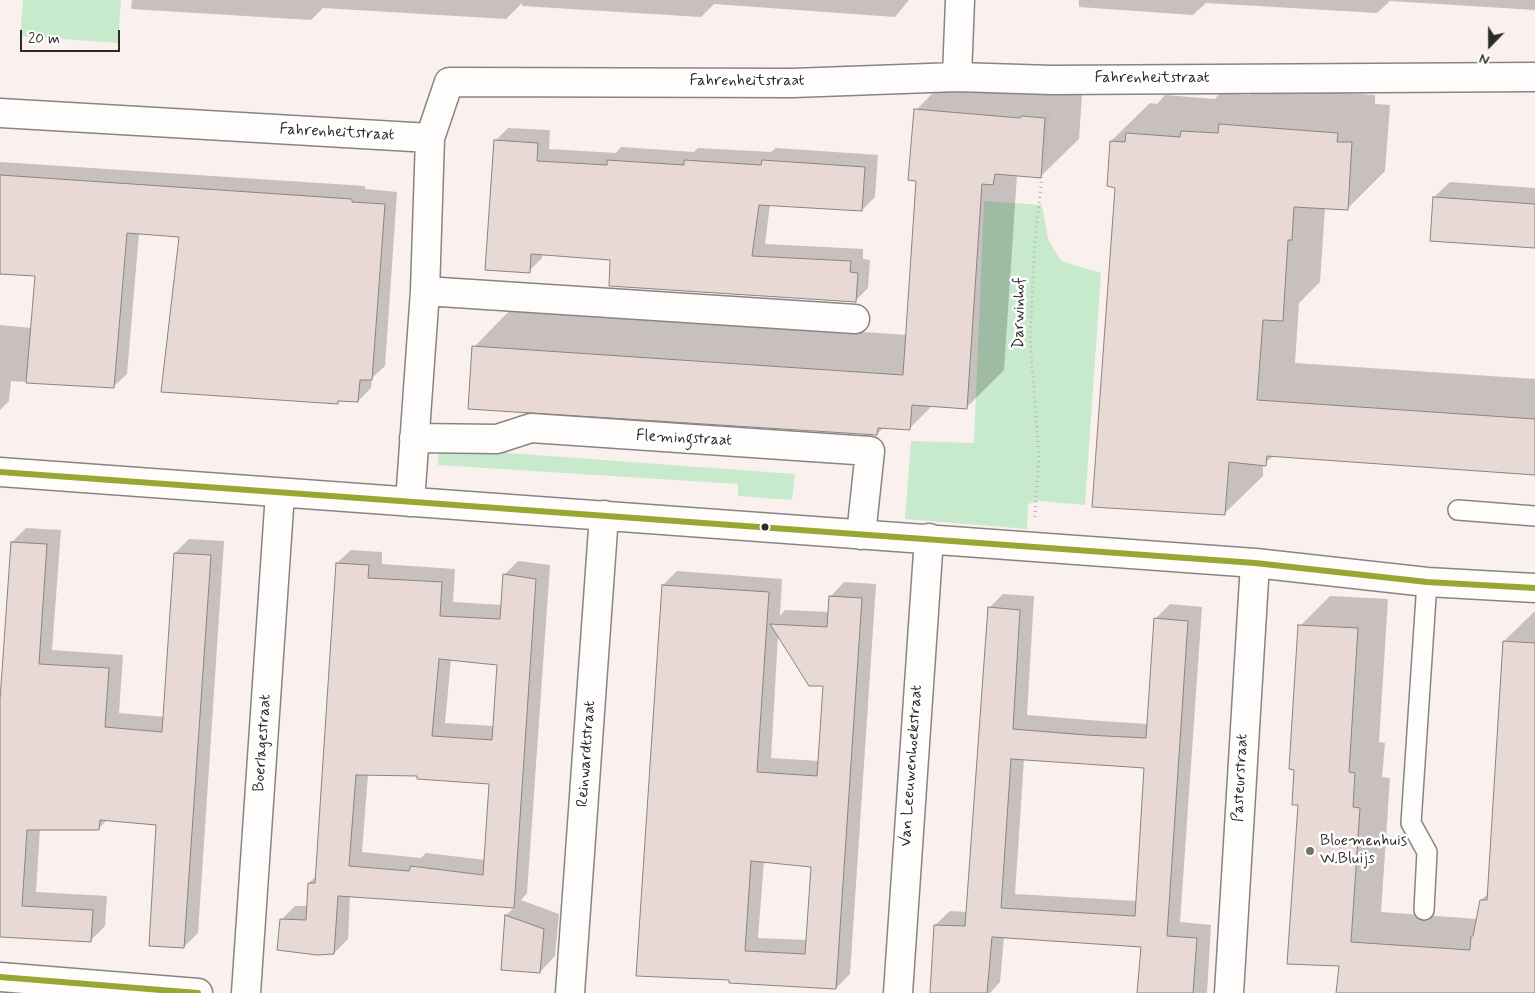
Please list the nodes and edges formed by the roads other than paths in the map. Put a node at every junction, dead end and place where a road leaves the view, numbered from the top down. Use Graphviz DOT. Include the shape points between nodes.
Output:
graph roads {
  1 [pos="960,0"];
  2 [pos="958,77"];
  3 [pos="1535,77"];
  4 [pos="0,113"];
  5 [pos="430,138"];
  6 [pos="425,292"];
  7 [pos="856,319"];
  8 [pos="414,438"];
  9 [pos="0,472"];
  10 [pos="280,493"];
  11 [pos="410,502"];
  12 [pos="1458,510"];
  13 [pos="604,515"];
  14 [pos="1535,516"];
  15 [pos="861,535"];
  16 [pos="929,538"];
  17 [pos="1255,563"];
  18 [pos="1427,582"];
  19 [pos="1535,588"];
  20 [pos="1424,910"];
  21 [pos="0,977"];
  22 [pos="198,993"];
  23 [pos="246,993"];
  24 [pos="570,993"];
  25 [pos="898,993"];
  26 [pos="1229,993"];
  1 -- 2 [label="street"];
  2 -- 3 [label="street, Fahrenheitstraat" via="1052,80"];
  2 -- 5 [label="street, Fahrenheitstraat" via="793,82 449,82"];
  4 -- 5 [label="street, Fahrenheitstraat"];
  5 -- 6 [label="street"];
  6 -- 7 [label="street"];
  6 -- 8 [label="street"];
  8 -- 11 [label="street"];
  8 -- 15 [label="street, Flemingstraat" via="497,439 531,428 870,451"];
  9 -- 10 [label="street"];
  10 -- 11 [label="street"];
  10 -- 23 [label="street, Boerlagestraat"];
  11 -- 13 [label="street"];
  12 -- 14 [label="lane"];
  13 -- 15 [label="street"];
  13 -- 24 [label="street, Reinwardtstraat"];
  15 -- 16 [label="street"];
  16 -- 17 [label="street"];
  16 -- 25 [label="street, Van Leeuwenhoekstraat"];
  17 -- 18 [label="street"];
  17 -- 26 [label="street, Pasteurstraat"];
  18 -- 19 [label="street"];
  18 -- 20 [label="lane" via="1411,823 1427,852"];
  21 -- 22 [label="street"];
}
